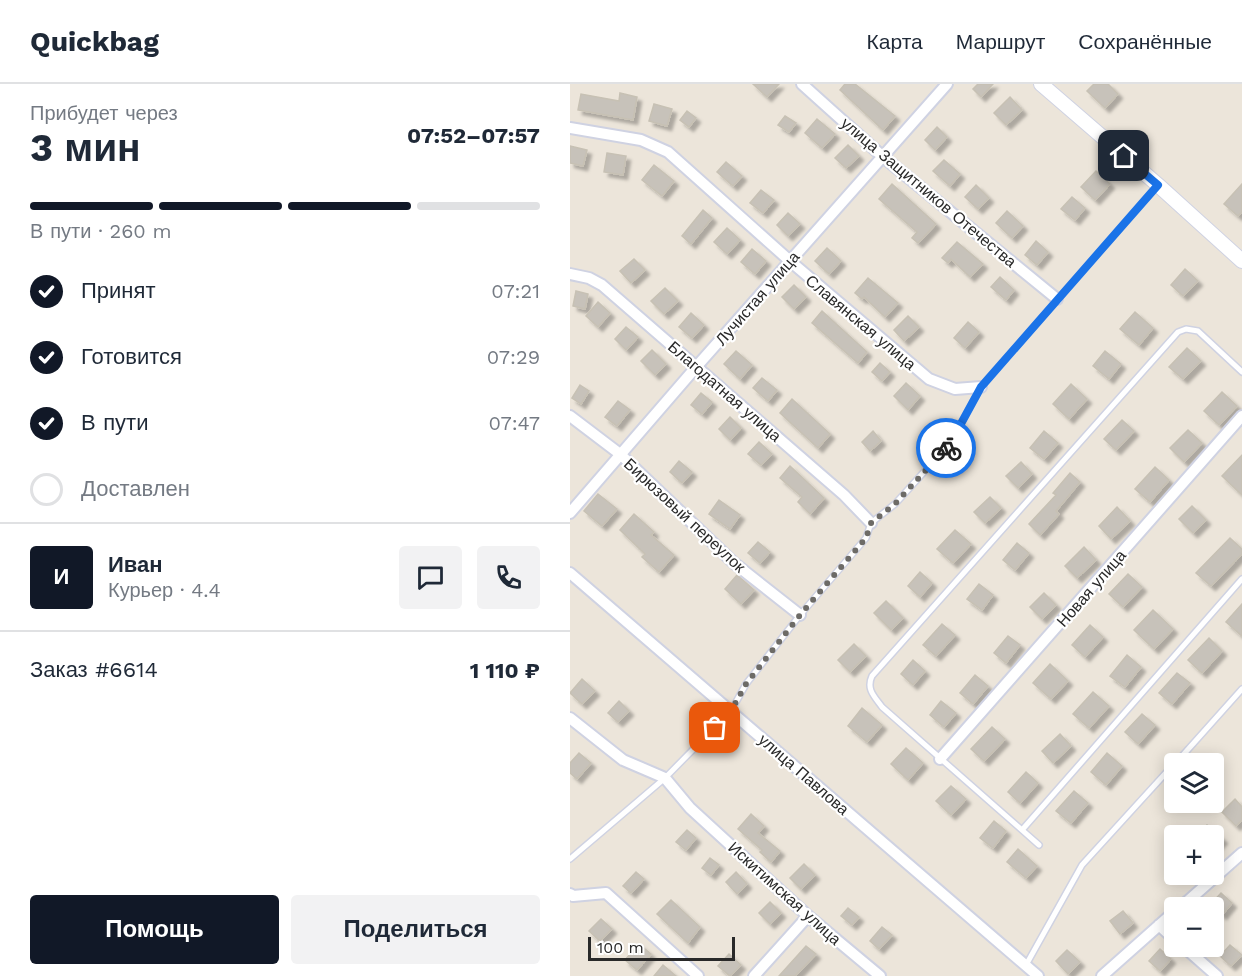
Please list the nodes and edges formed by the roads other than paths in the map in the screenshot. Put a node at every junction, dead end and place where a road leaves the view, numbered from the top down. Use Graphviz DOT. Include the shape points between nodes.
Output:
graph roads {
  1 [pos="802,84"];
  2 [pos="947,84"];
  3 [pos="1041,84"];
  4 [pos="570,128"];
  5 [pos="882,156"];
  6 [pos="1158,185"];
  7 [pos="790,261"];
  8 [pos="1242,261"];
  9 [pos="570,274"];
  10 [pos="1057,299"];
  11 [pos="697,366"];
  12 [pos="1242,372"];
  13 [pos="981,387"];
  14 [pos="570,416"];
  15 [pos="1242,416"];
  16 [pos="620,454"];
  17 [pos="570,513"];
  18 [pos="871,523"];
  19 [pos="570,573"];
  20 [pos="1242,579"];
  21 [pos="800,615"];
  22 [pos="1242,689"];
  23 [pos="731,711"];
  24 [pos="570,718"];
  25 [pos="1185,753"];
  26 [pos="940,759"];
  27 [pos="1164,776"];
  28 [pos="664,778"];
  29 [pos="1022,830"];
  30 [pos="1039,844"];
  31 [pos="1242,853"];
  32 [pos="570,859"];
  33 [pos="572,895"];
  34 [pos="1192,897"];
  35 [pos="808,916"];
  36 [pos="1164,921"];
  37 [pos="1160,925"];
  38 [pos="1164,929"];
  39 [pos="1195,957"];
  40 [pos="1026,965"];
  41 [pos="698,976"];
  42 [pos="754,976"];
  43 [pos="880,976"];
  44 [pos="1038,976"];
  45 [pos="1102,976"];
  46 [pos="1217,976"];
  1 -- 5 [label="street, улица Защитников Отечества"];
  2 -- 5 [label="street, Лучистая улица"];
  3 -- 6 [label="street"];
  4 -- 7 [label="street, Славянская улица" via="641,140 668,152"];
  5 -- 7 [label="street, Лучистая улица"];
  5 -- 10 [label="street, улица Защитников Отечества"];
  6 -- 8 [label="street"];
  6 -- 10 [label="lane"];
  7 -- 11 [label="street, Лучистая улица"];
  7 -- 13 [label="street, Славянская улица" via="929,379 955,389"];
  9 -- 11 [label="street, Благодатная улица" via="602,285"];
  10 -- 13 [label="lane"];
  11 -- 16 [label="street, Лучистая улица"];
  11 -- 18 [label="street, Благодатная улица"];
  12 -- 26 [label="lane" via="1198,332 1178,332 872,676 870,692 882,707"];
  13 -- 18 [label="lane" via="951,442 901,498"];
  14 -- 16 [label="street, Бирюзовый переулок"];
  15 -- 26 [label="street, Новая улица"];
  16 -- 17 [label="street, Лучистая улица"];
  16 -- 21 [label="street, Бирюзовый переулок" via="734,563"];
  18 -- 21 [label="lane" via="866,538"];
  19 -- 23 [label="street, улица Павлова"];
  20 -- 29 [label="lane"];
  21 -- 23 [label="lane" via="746,684"];
  22 -- 25 [label="lane"];
  23 -- 28 [label="lane"];
  23 -- 40 [label="street, улица Павлова"];
  24 -- 28 [label="street" via="623,760"];
  26 -- 29 [label="lane"];
  27 -- 40 [label="lane" via="1082,865"];
  28 -- 32 [label="lane"];
  28 -- 35 [label="street, Искитимская улица" via="690,808"];
  29 -- 30 [label="lane"];
  31 -- 34 [label="street"];
  33 -- 41 [label="street" via="606,893"];
  35 -- 42 [label="street"];
  35 -- 43 [label="street, Искитимская улица"];
  36 -- 37 [label="street"];
  37 -- 38 [label="street"];
  37 -- 45 [label="street"];
  39 -- 46 [label="street"];
  40 -- 44 [label="street, улица Павлова"];
}
